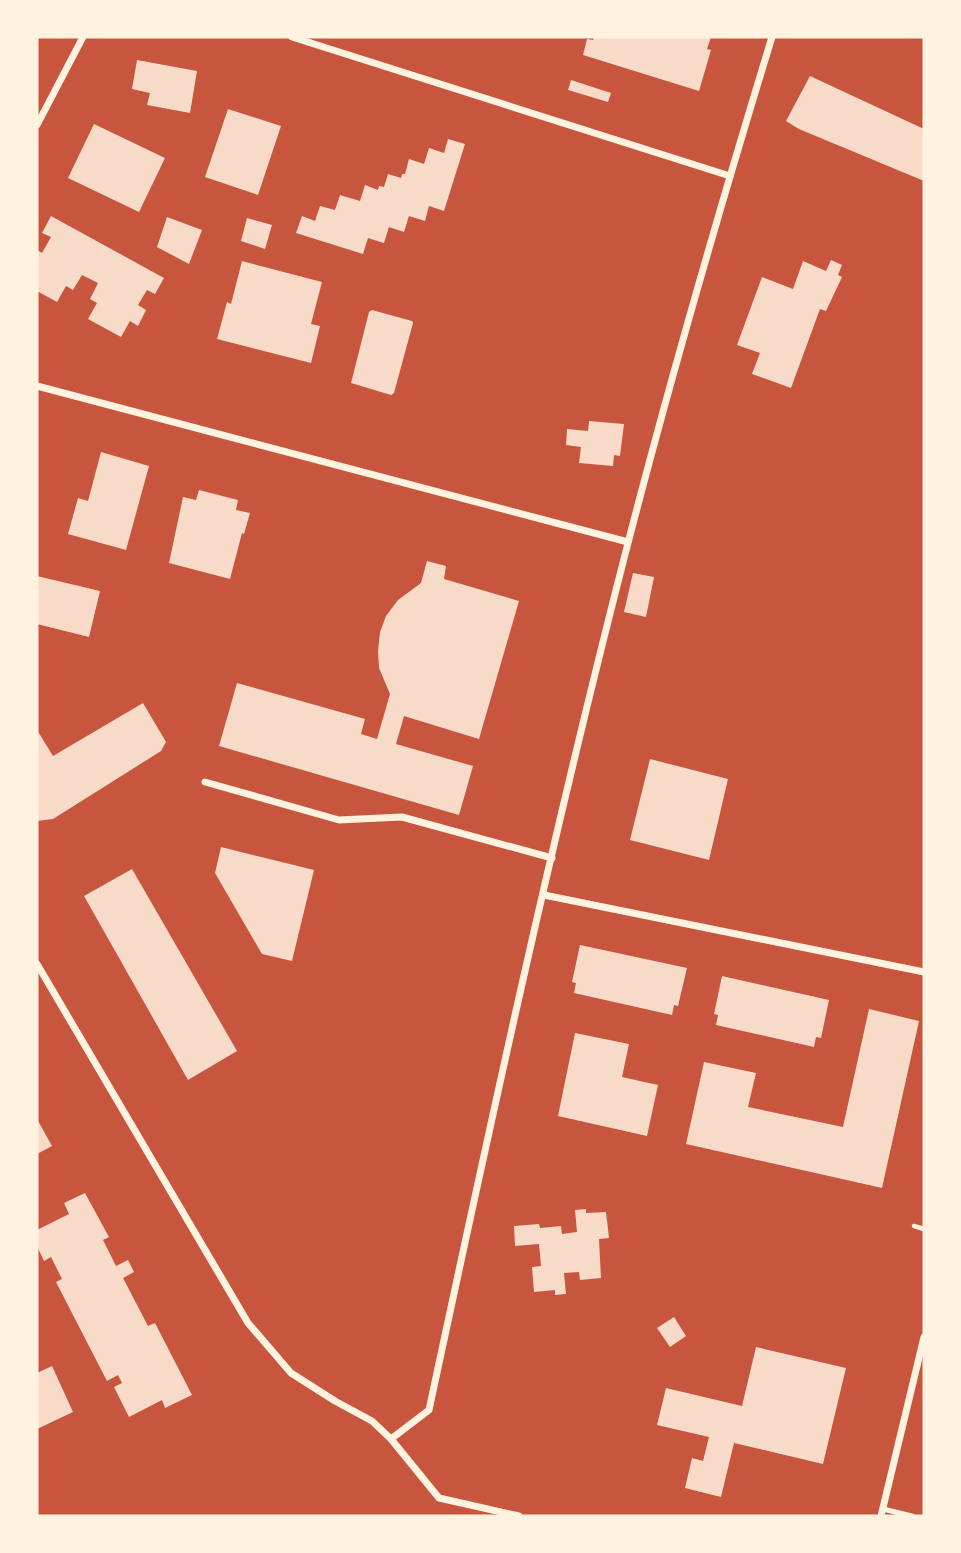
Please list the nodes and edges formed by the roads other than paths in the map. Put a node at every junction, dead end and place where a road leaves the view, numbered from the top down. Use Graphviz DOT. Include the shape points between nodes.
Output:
graph roads {
  1 [pos="83,37"];
  2 [pos="292,37"];
  3 [pos="772,37"];
  4 [pos="37,125"];
  5 [pos="730,176"];
  6 [pos="37,386"];
  7 [pos="628,542"];
  8 [pos="205,782"];
  9 [pos="552,858"];
  10 [pos="544,895"];
  11 [pos="37,964"];
  12 [pos="924,972"];
  13 [pos="924,1336"];
  14 [pos="391,1439"];
  15 [pos="882,1513"];
  16 [pos="519,1516"];
  17 [pos="912,1516"];
  1 -- 4 [label="street"];
  2 -- 5 [label="street"];
  3 -- 5 [label="street"];
  5 -- 7 [label="street"];
  6 -- 7 [label="street"];
  7 -- 9 [label="street"];
  8 -- 9 [label="street" via="339,820 402,817"];
  9 -- 10 [label="street"];
  10 -- 12 [label="street"];
  10 -- 14 [label="street" via="429,1410"];
  11 -- 14 [label="street" via="248,1323 290,1373 372,1421"];
  13 -- 15 [label="street"];
  14 -- 16 [label="street" via="439,1498"];
  15 -- 17 [label="lane"];
}
